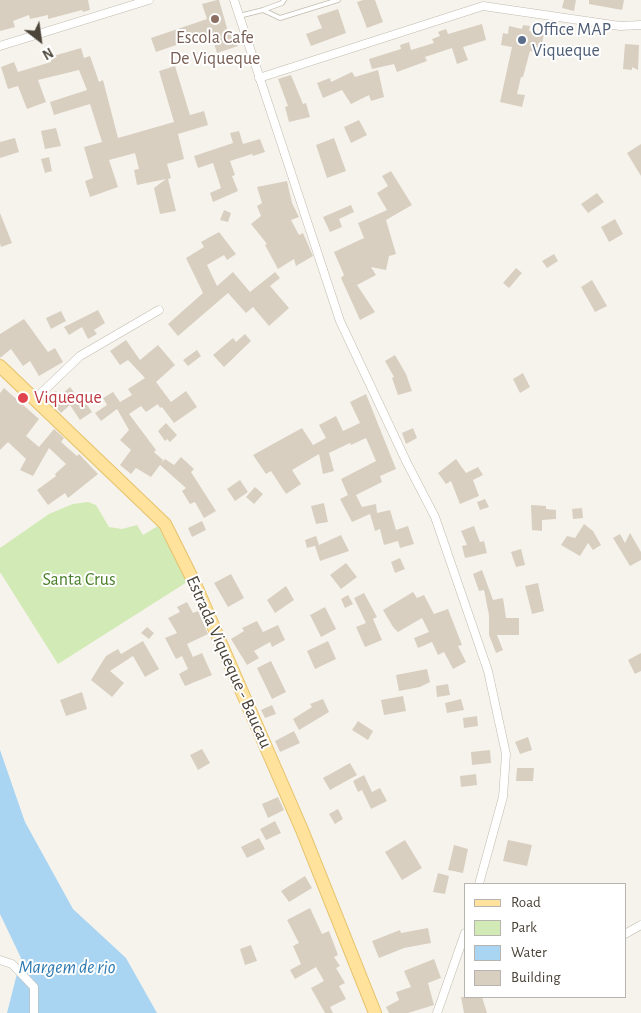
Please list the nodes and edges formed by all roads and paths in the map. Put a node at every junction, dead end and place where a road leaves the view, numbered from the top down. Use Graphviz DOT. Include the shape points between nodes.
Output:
graph roads {
  1 [pos="150,0"];
  2 [pos="234,0"];
  3 [pos="284,0"];
  4 [pos="338,0"];
  5 [pos="482,3"];
  6 [pos="263,10"];
  7 [pos="238,16"];
  8 [pos="641,25"];
  9 [pos="0,46"];
  10 [pos="259,78"];
  11 [pos="159,310"];
  12 [pos="0,366"];
  13 [pos="35,399"];
  14 [pos="479,883"];
  15 [pos="641,925"];
  16 [pos="626,933"];
  17 [pos="463,939"];
  18 [pos="0,960"];
  19 [pos="456,963"];
  20 [pos="463,963"];
  21 [pos="34,1013"];
  22 [pos="375,1013"];
  23 [pos="437,1013"];
  1 -- 9 [label="street"];
  2 -- 7 [label="street"];
  3 -- 6 [label="lane"];
  4 -- 6 [label="lane" via="280,18"];
  5 -- 8 [label="street" via="620,26"];
  5 -- 10 [label="street"];
  6 -- 7 [label="lane"];
  7 -- 10 [label="street"];
  10 -- 14 [label="street" via="340,321 435,517 488,671 506,754 503,797"];
  11 -- 13 [label="street" via="80,356"];
  12 -- 13 [label="main road, Estrada Viqueque - Baucau"];
  13 -- 22 [label="main road, Estrada Viqueque - Baucau" via="164,524 196,584 302,830"];
  15 -- 16 [label="street"];
  17 -- 19 [label="street"];
  18 -- 21 [label="street" via="12,964 34,987"];
  19 -- 20 [label="street"];
  19 -- 23 [label="street"];
}
